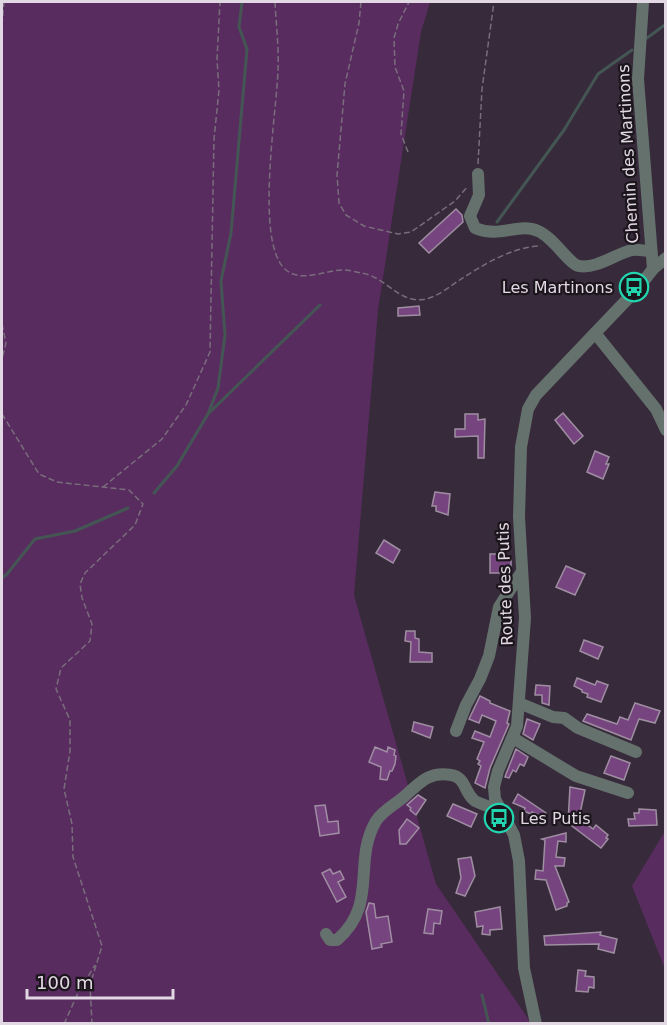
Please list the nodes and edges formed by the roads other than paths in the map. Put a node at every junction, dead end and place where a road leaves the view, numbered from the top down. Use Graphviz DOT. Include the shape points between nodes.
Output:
graph roads {
  1 [pos="643,2"];
  2 [pos="478,174"];
  3 [pos="650,251"];
  4 [pos="666,258"];
  5 [pos="653,269"];
  6 [pos="595,333"];
  7 [pos="666,430"];
  8 [pos="521,573"];
  9 [pos="519,703"];
  10 [pos="456,731"];
  11 [pos="513,738"];
  12 [pos="636,752"];
  13 [pos="628,793"];
  14 [pos="501,811"];
  15 [pos="326,934"];
  16 [pos="536,1023"];
  1 -- 3 [label="street, Chemin des Martinons" via="638,79"];
  2 -- 3 [label="street" via="479,195 470,216 476,228 499,233 531,228 542,232 570,261 582,267 632,250"];
  3 -- 5 [label="street, Chemin des Martinons"];
  4 -- 5 [label="street, Route des Putis"];
  5 -- 6 [label="street, Route des Putis"];
  6 -- 7 [label="street" via="656,410"];
  6 -- 8 [label="street, Route des Putis" via="536,395 528,409 521,447"];
  8 -- 9 [label="street, Route des Putis" via="525,618"];
  8 -- 10 [label="street" via="499,607 489,656"];
  9 -- 11 [label="street, Route des Putis"];
  9 -- 12 [label="street" via="564,718 578,728"];
  11 -- 13 [label="street" via="576,777"];
  11 -- 14 [label="street, Route des Putis" via="494,787"];
  14 -- 15 [label="street" via="476,801 463,781 453,775 438,774 422,780 377,819 364,856 363,893 355,915 337,940 330,940"];
  14 -- 16 [label="street, Route des Putis" via="514,835 519,861 524,968"];
}
